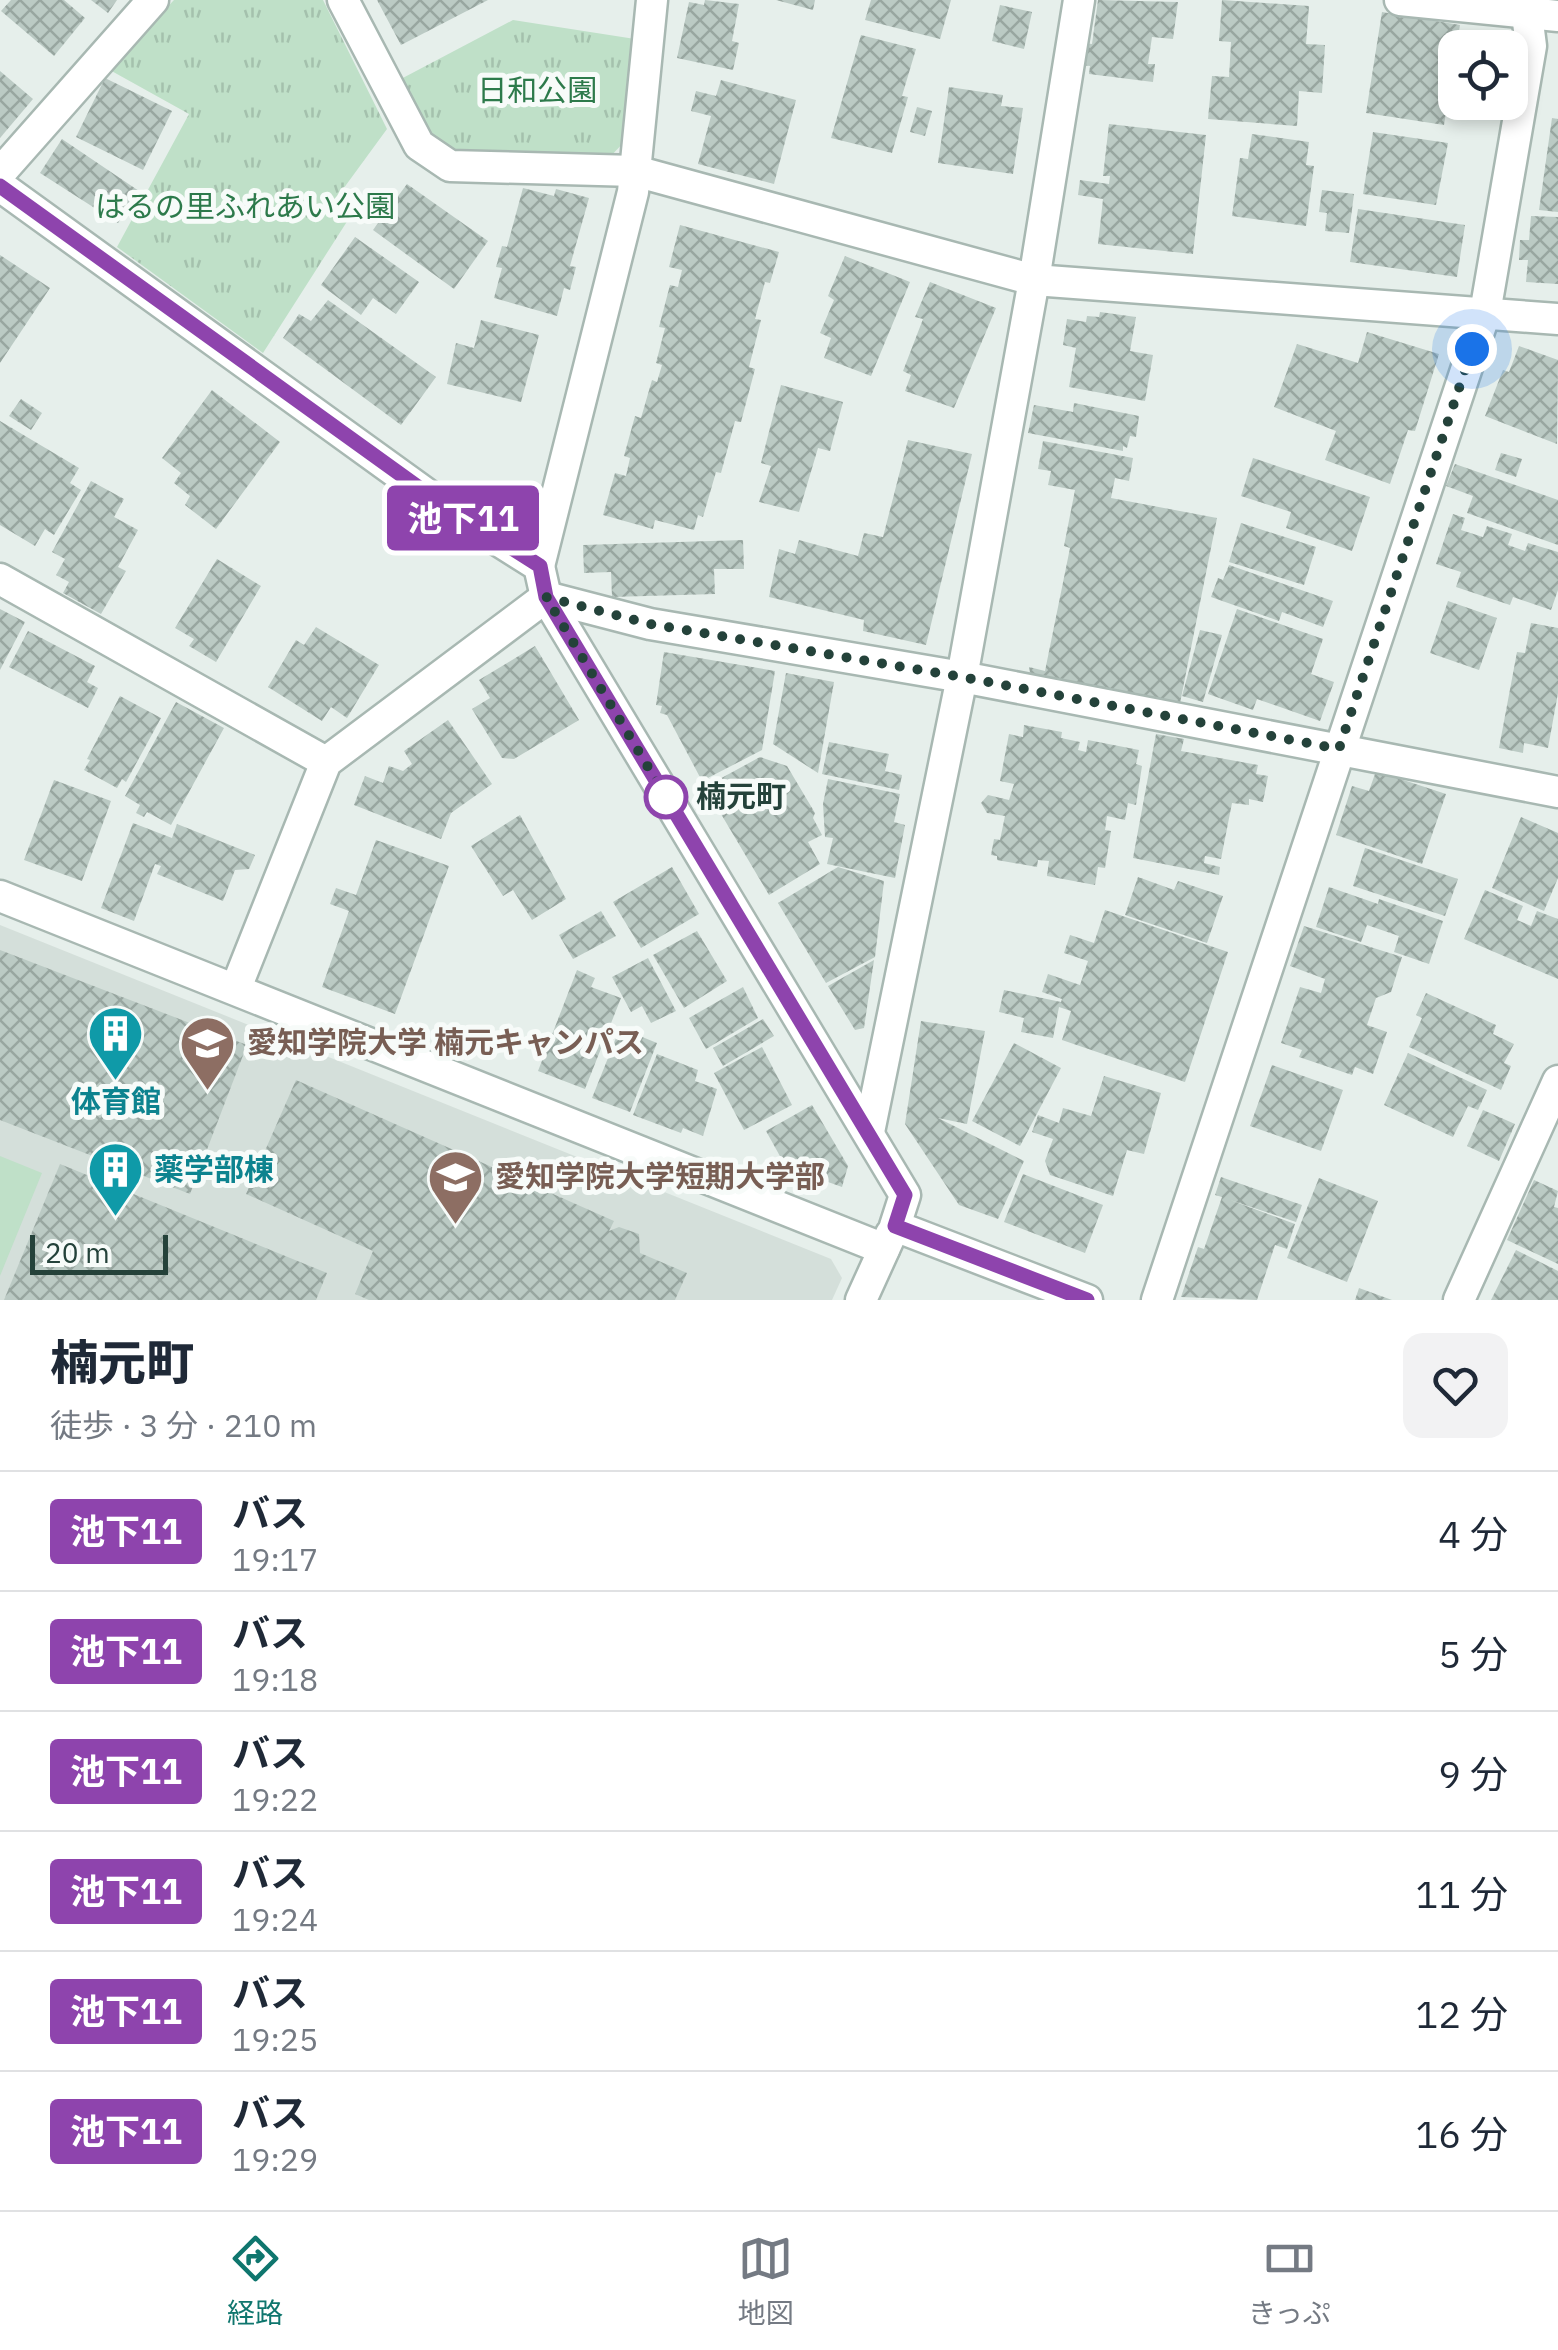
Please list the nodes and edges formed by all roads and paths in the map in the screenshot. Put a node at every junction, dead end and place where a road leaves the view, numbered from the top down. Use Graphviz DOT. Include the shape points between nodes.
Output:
graph roads {
  1 [pos="152,0"];
  2 [pos="344,0"];
  3 [pos="652,0"];
  4 [pos="1079,0"];
  5 [pos="1400,0"];
  6 [pos="1524,7"];
  7 [pos="1558,16"];
  8 [pos="635,172"];
  9 [pos="0,174"];
  10 [pos="0,186"];
  11 [pos="1034,280"];
  12 [pos="1484,313"];
  13 [pos="1558,318"];
  14 [pos="540,566"];
  15 [pos="0,580"];
  16 [pos="546,597"];
  17 [pos="962,677"];
  18 [pos="1339,749"];
  19 [pos="326,762"];
  20 [pos="1558,792"];
  21 [pos="0,896"];
  22 [pos="236,988"];
  23 [pos="1558,1081"];
  24 [pos="868,1132"];
  25 [pos="890,1238"];
  26 [pos="862,1300"];
  27 [pos="1087,1300"];
  28 [pos="1157,1300"];
  29 [pos="1459,1300"];
  1 -- 9 [label="street"];
  2 -- 8 [label="street" via="418,146 450,166"];
  3 -- 8 [label="street"];
  4 -- 11 [label="street"];
  5 -- 6 [label="street"];
  6 -- 7 [label="street"];
  6 -- 12 [label="street" via="1531,46"];
  8 -- 11 [label="street"];
  8 -- 14 [label="street"];
  10 -- 14 [label="street" via="436,500"];
  11 -- 12 [label="street"];
  11 -- 17 [label="street"];
  12 -- 13 [label="street"];
  12 -- 18 [label="street"];
  14 -- 16 [label="street"];
  15 -- 19 [label="street"];
  16 -- 17 [label="street" via="650,624"];
  16 -- 19 [label="street"];
  16 -- 24 [label="street"];
  17 -- 18 [label="street"];
  17 -- 24 [label="street"];
  18 -- 20 [label="street"];
  18 -- 28 [label="street"];
  19 -- 22 [label="street"];
  21 -- 22 [label="street"];
  22 -- 25 [label="street"];
  23 -- 29 [label="street"];
  24 -- 25 [label="street" via="905,1195"];
  25 -- 26 [label="street"];
  25 -- 27 [label="street"];
}
